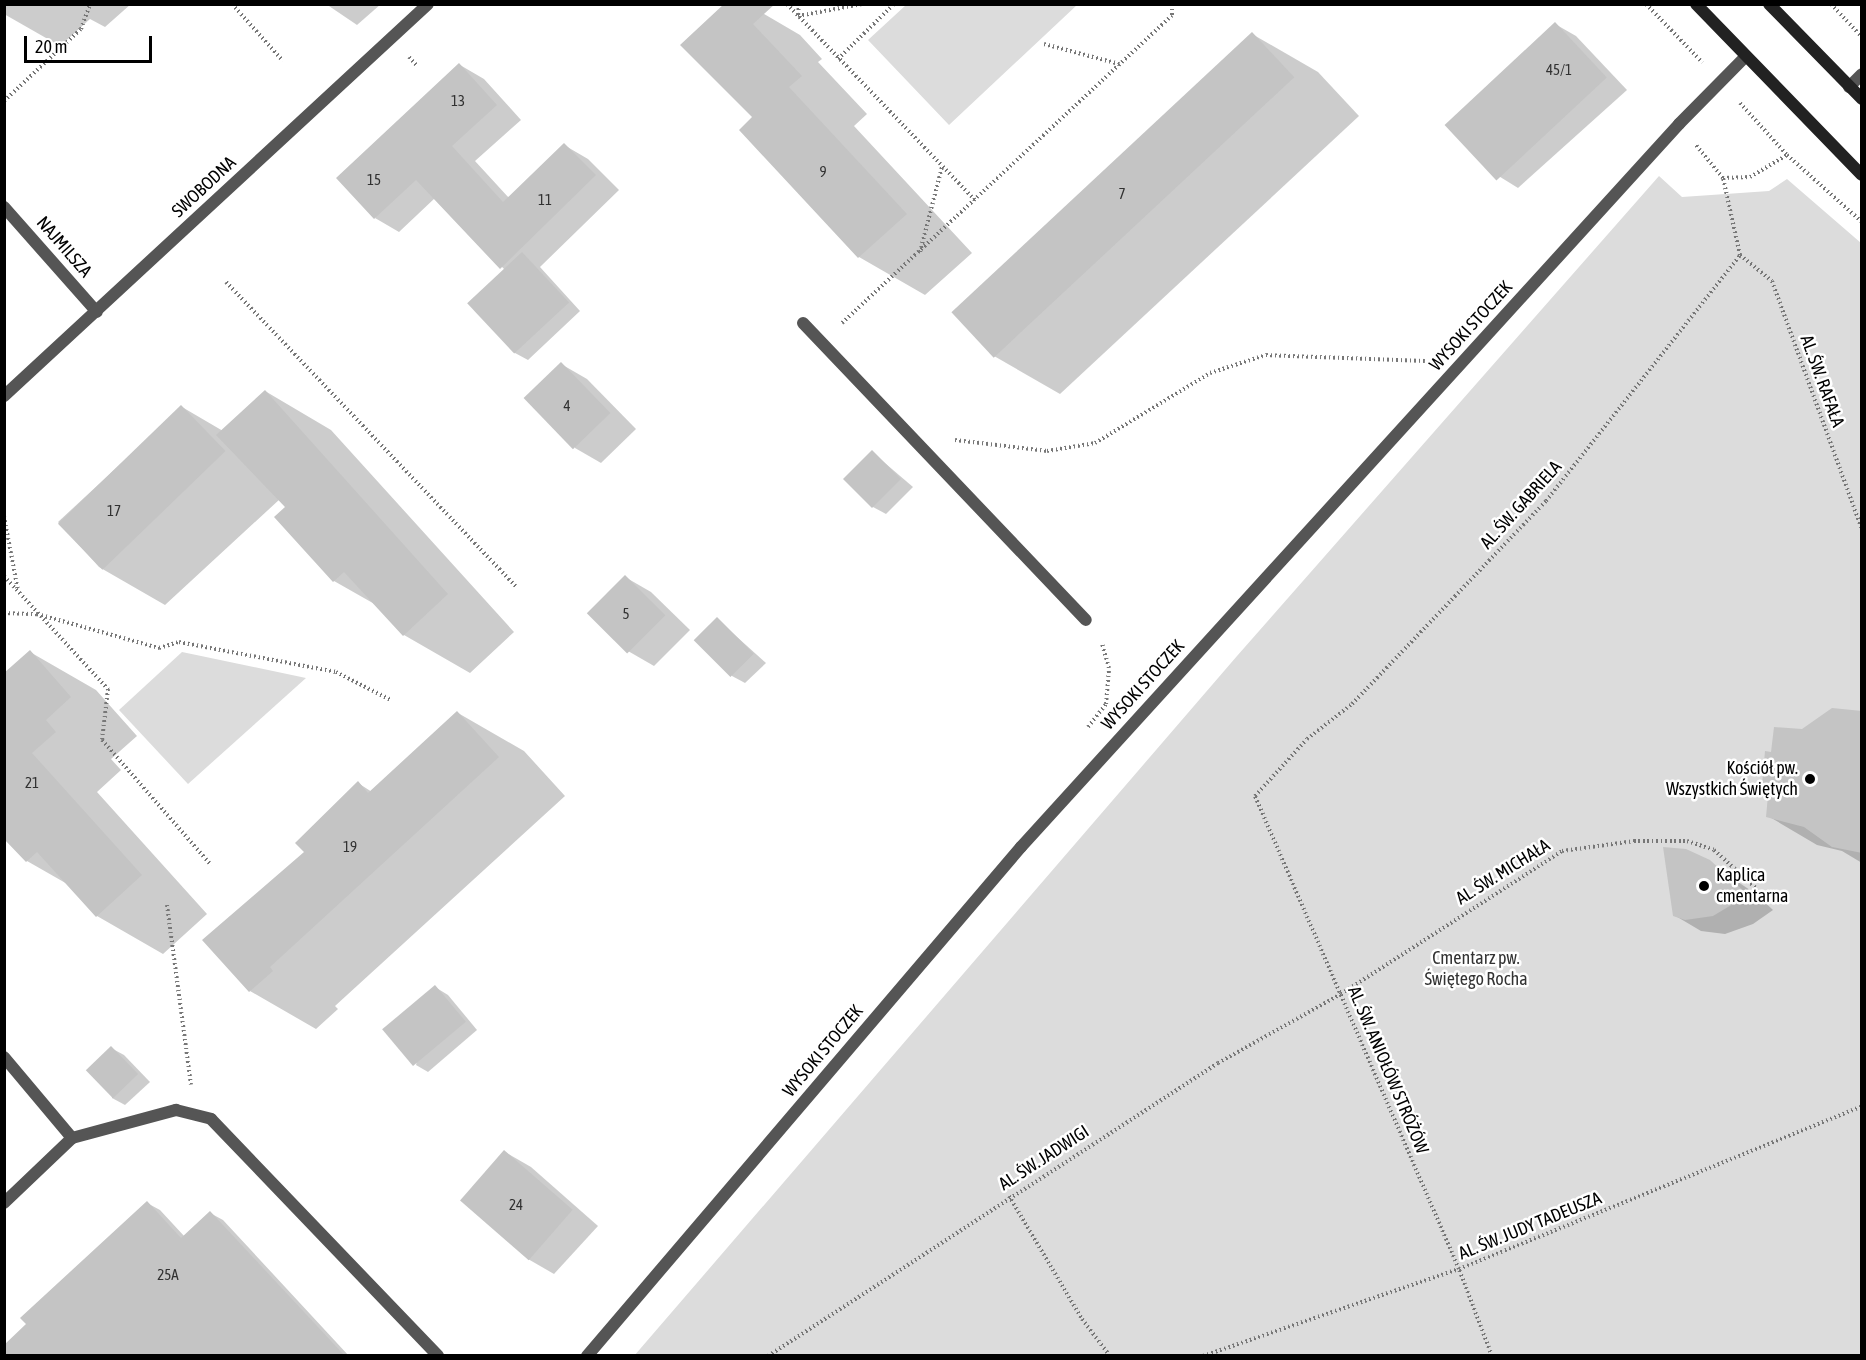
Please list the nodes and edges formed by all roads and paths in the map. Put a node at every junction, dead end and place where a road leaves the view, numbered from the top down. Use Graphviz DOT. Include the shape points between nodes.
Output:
graph roads {
  1 [pos="90,4"];
  2 [pos="232,4"];
  3 [pos="428,4"];
  4 [pos="787,4"];
  5 [pos="799,4"];
  6 [pos="862,4"];
  7 [pos="894,4"];
  8 [pos="1172,4"];
  9 [pos="1646,4"];
  10 [pos="1696,4"];
  11 [pos="1769,4"];
  12 [pos="1831,4"];
  13 [pos="798,16"];
  14 [pos="1862,37"];
  15 [pos="1044,44"];
  16 [pos="1746,56"];
  17 [pos="838,59"];
  18 [pos="283,61"];
  19 [pos="1120,64"];
  20 [pos="1862,74"];
  21 [pos="1721,82"];
  22 [pos="1849,87"];
  23 [pos="1862,99"];
  24 [pos="4,101"];
  25 [pos="1679,124"];
  26 [pos="1787,155"];
  27 [pos="942,166"];
  28 [pos="1862,175"];
  29 [pos="1723,178"];
  30 [pos="976,201"];
  31 [pos="4,207"];
  32 [pos="1862,222"];
  33 [pos="920,252"];
  34 [pos="1740,255"];
  35 [pos="226,282"];
  36 [pos="97,312"];
  37 [pos="804,323"];
  38 [pos="822,342"];
  39 [pos="1461,362"];
  40 [pos="4,396"];
  41 [pos="910,435"];
  42 [pos="4,516"];
  43 [pos="1862,529"];
  44 [pos="4,576"];
  45 [pos="516,587"];
  46 [pos="18,591"];
  47 [pos="4,613"];
  48 [pos="37,614"];
  49 [pos="1086,620"];
  50 [pos="391,700"];
  51 [pos="1086,729"];
  52 [pos="1255,796"];
  53 [pos="211,865"];
  54 [pos="1757,889"];
  55 [pos="167,905"];
  56 [pos="1341,994"];
  57 [pos="4,1057"];
  58 [pos="1862,1106"];
  59 [pos="195,1115"];
  60 [pos="72,1138"];
  61 [pos="1010,1196"];
  62 [pos="4,1203"];
  63 [pos="1459,1269"];
  64 [pos="438,1356"];
  65 [pos="586,1356"];
  66 [pos="768,1356"];
  67 [pos="1110,1356"];
  68 [pos="1203,1356"];
  69 [pos="1492,1356"];
  1 -- 24 [label="path" via="81,29"];
  2 -- 18 [label="path"];
  3 -- 36 [label="street, SWOBODNA"];
  4 -- 13 [label="path"];
  5 -- 13 [label="path"];
  6 -- 13 [label="path"];
  7 -- 17 [label="path"];
  8 -- 19 [label="path" via="1173,15"];
  9 -- 21 [label="path"];
  10 -- 16 [label="main road"];
  11 -- 22 [label="main road"];
  12 -- 14 [label="path"];
  13 -- 17 [label="path"];
  15 -- 19 [label="path"];
  16 -- 21 [label="street, WYSOKI STOCZEK"];
  16 -- 28 [label="main road"];
  17 -- 27 [label="path"];
  19 -- 30 [label="path"];
  20 -- 22 [label="street"];
  21 -- 25 [label="street, WYSOKI STOCZEK"];
  21 -- 26 [label="path"];
  22 -- 23 [label="main road"];
  25 -- 29 [label="path"];
  25 -- 39 [label="street, WYSOKI STOCZEK"];
  26 -- 29 [label="path" via="1750,177"];
  26 -- 32 [label="path"];
  27 -- 30 [label="path"];
  27 -- 33 [label="path"];
  29 -- 34 [label="path"];
  30 -- 33 [label="path"];
  31 -- 36 [label="street, NAJMILSZA"];
  33 -- 38 [label="path"];
  34 -- 43 [label="path, AL. ŚW. RAFAŁA" via="1772,281"];
  34 -- 52 [label="path, AL. ŚW. GABRIELA" via="1546,501 1352,704 1307,739"];
  35 -- 45 [label="path"];
  36 -- 40 [label="street, SWOBODNA"];
  37 -- 38 [label="street"];
  38 -- 41 [label="street"];
  39 -- 41 [label="path" via="1266,355 1210,373 1095,443 1047,451"];
  39 -- 65 [label="street, WYSOKI STOCZEK" via="1021,847"];
  41 -- 49 [label="street"];
  42 -- 46 [label="path"];
  44 -- 46 [label="path"];
  46 -- 48 [label="path"];
  47 -- 48 [label="path"];
  48 -- 50 [label="path" via="159,648 179,642 336,672"];
  48 -- 53 [label="path" via="108,689 102,740"];
  49 -- 51 [label="path" via="1103,645 1109,668 1106,704"];
  52 -- 56 [label="path, AL. ŚW. ANIOŁÓW STRÓŻÓW"];
  54 -- 56 [label="path, AL. ŚW. MICHAŁA" via="1714,850 1687,841 1651,839 1562,851"];
  55 -- 59 [label="path"];
  56 -- 61 [label="path, AL. ŚW. JADWIGI" via="1218,1063"];
  56 -- 63 [label="path, AL. ŚW. ANIOŁÓW STRÓŻÓW"];
  57 -- 60 [label="street"];
  58 -- 63 [label="path, AL. ŚW. JUDY TADEUSZA"];
  59 -- 60 [label="street" via="176,1110"];
  59 -- 64 [label="street" via="211,1119"];
  60 -- 62 [label="street"];
  61 -- 66 [label="path, AL. ŚW. JADWIGI"];
  61 -- 67 [label="path" via="1082,1319"];
  63 -- 68 [label="path, AL. ŚW. JUDY TADEUSZA"];
  63 -- 69 [label="path, AL. ŚW. ANIOŁÓW STRÓŻÓW"];
}
